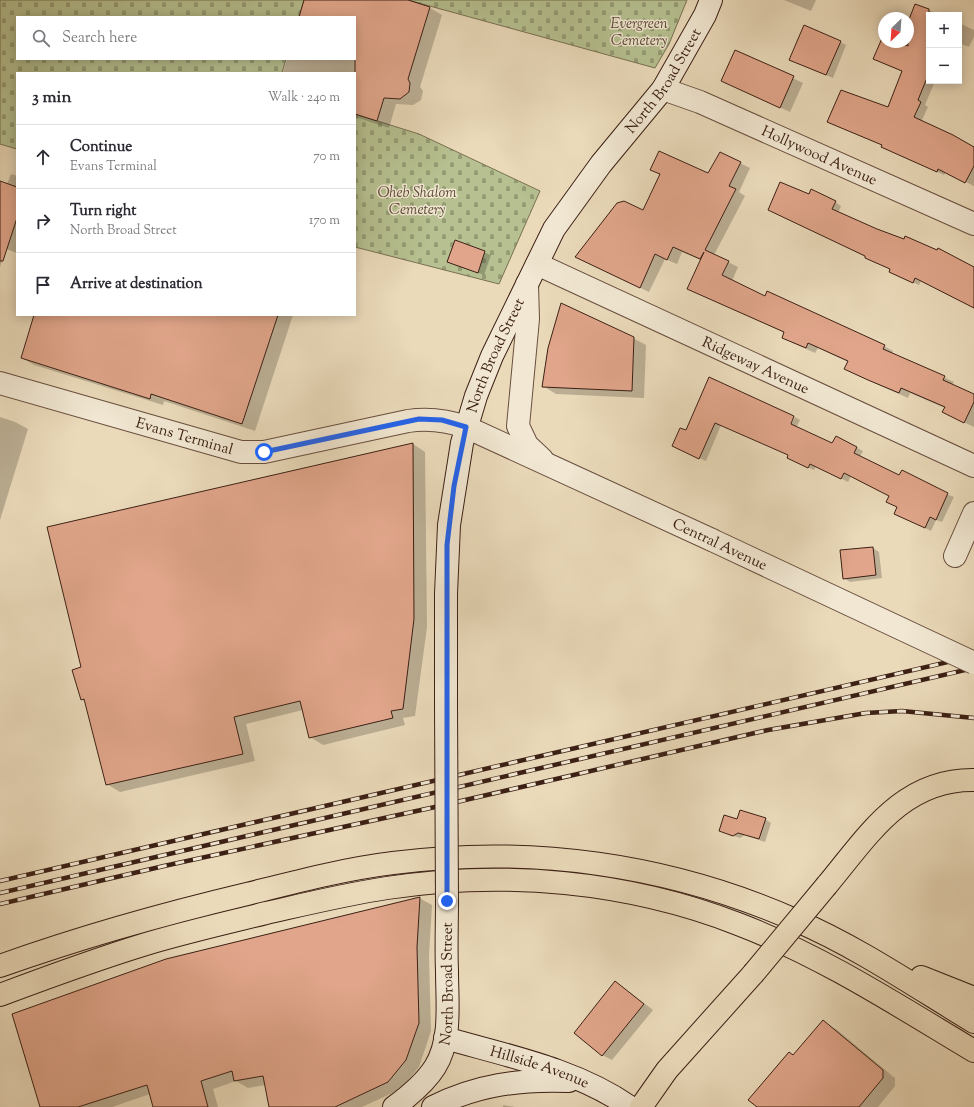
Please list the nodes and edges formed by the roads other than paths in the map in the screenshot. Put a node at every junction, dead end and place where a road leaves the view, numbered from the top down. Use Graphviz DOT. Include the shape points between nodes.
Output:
graph roads {
  1 [pos="711,0"];
  2 [pos="663,89"];
  3 [pos="974,224"];
  4 [pos="537,264"];
  5 [pos="527,284"];
  6 [pos="0,383"];
  7 [pos="466,427"];
  8 [pos="548,465"];
  9 [pos="974,466"];
  10 [pos="974,513"];
  11 [pos="955,556"];
  12 [pos="974,663"];
  13 [pos="974,780"];
  14 [pos="850,948"];
  15 [pos="0,966"];
  16 [pos="0,995"];
  17 [pos="974,998"];
  18 [pos="974,1022"];
  19 [pos="445,1038"];
  20 [pos="974,1051"];
  21 [pos="586,1082"];
  22 [pos="394,1107"];
  23 [pos="433,1107"];
  24 [pos="630,1107"];
  25 [pos="641,1107"];
  1 -- 2 [label="street, North Broad Street"];
  2 -- 3 [label="street, Hollywood Avenue" via="700,102"];
  2 -- 4 [label="street, North Broad Street" via="601,164 554,229"];
  4 -- 5 [label="street, North Broad Street"];
  4 -- 9 [label="street, Ridgeway Avenue"];
  5 -- 7 [label="street, North Broad Street" via="492,356"];
  5 -- 8 [label="street" via="528,319 518,426 527,445"];
  6 -- 7 [label="street, Evans Terminal" via="241,452 264,452 419,419 442,420"];
  7 -- 8 [label="street, Central Avenue"];
  7 -- 19 [label="street, North Broad Street, bridge" via="454,486 447,545"];
  8 -- 12 [label="street, Central Avenue, bridge"];
  10 -- 11 [label="street"];
  13 -- 25 [label="highway, bridge" via="929,788 898,804 667,1070"];
  14 -- 15 [label="highway" via="796,920 753,903 660,874 556,858 458,857 392,863 299,881 124,925"];
  14 -- 17 [label="highway"];
  14 -- 18 [label="highway"];
  16 -- 20 [label="highway" via="148,943 321,900 390,887 443,882 536,881 570,883 636,894 736,923 779,940 834,968"];
  19 -- 21 [label="street, Hillside Avenue" via="545,1066"];
  19 -- 22 [label="street, North Broad Street" via="439,1058 429,1074 416,1090"];
  21 -- 23 [label="street" via="551,1080 500,1084 468,1091"];
  21 -- 24 [label="street, Hillside Avenue"];
}
